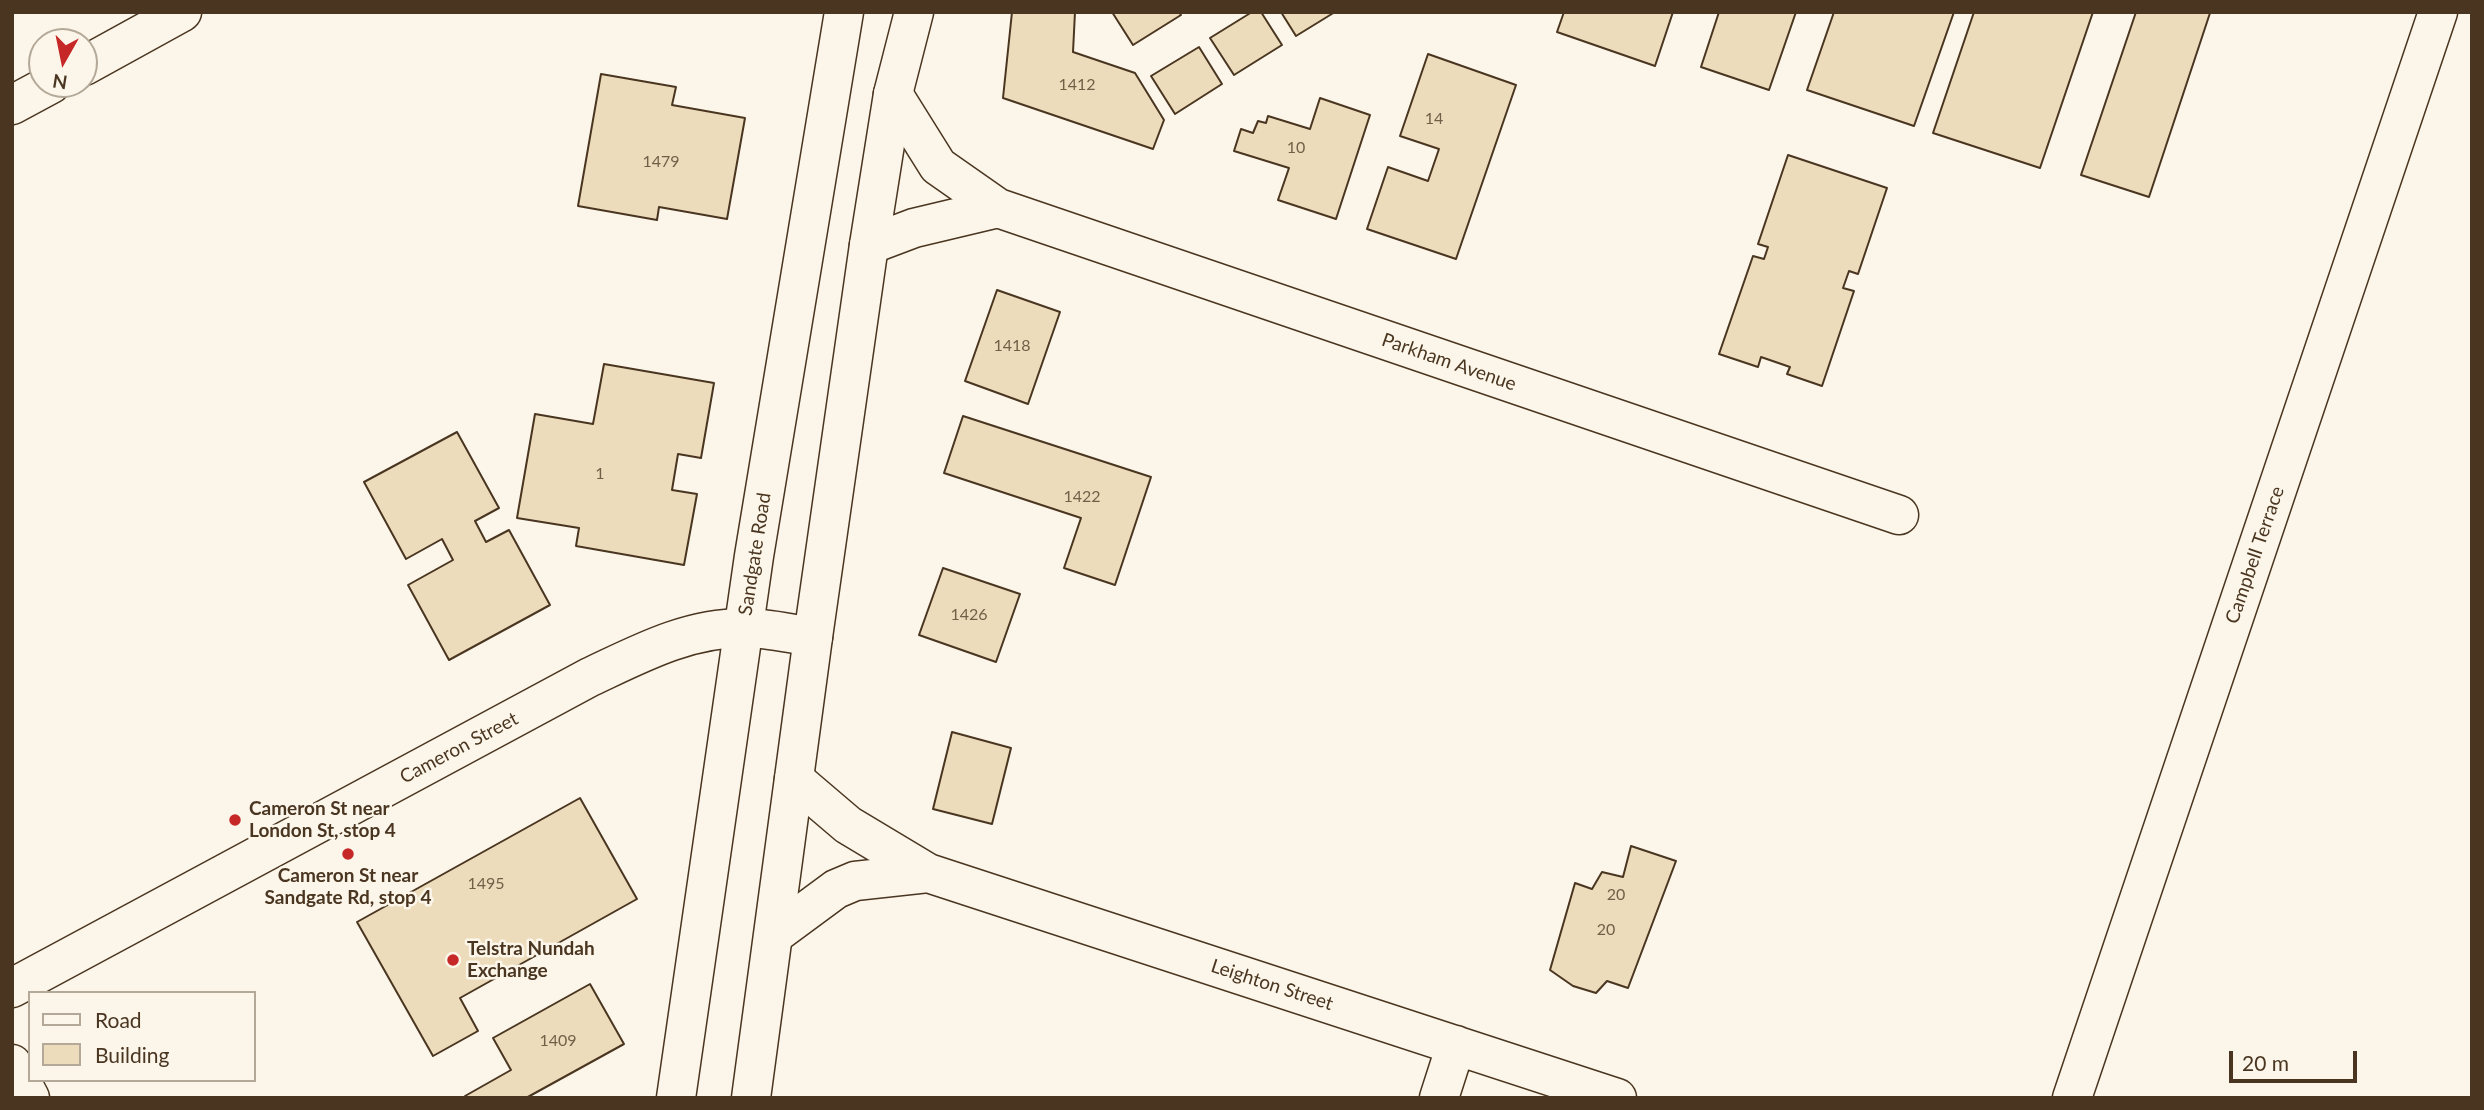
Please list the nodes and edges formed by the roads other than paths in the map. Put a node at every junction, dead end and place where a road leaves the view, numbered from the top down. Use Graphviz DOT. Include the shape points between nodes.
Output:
graph roads {
  1 [pos="182,12"];
  2 [pos="844,12"];
  3 [pos="914,12"];
  4 [pos="2438,12"];
  5 [pos="98,58"];
  6 [pos="893,94"];
  7 [pos="28,96"];
  8 [pos="12,105"];
  9 [pos="998,208"];
  10 [pos="869,245"];
  11 [pos="1899,515"];
  12 [pos="743,627"];
  13 [pos="813,637"];
  14 [pos="794,779"];
  15 [pos="928,873"];
  16 [pos="775,934"];
  17 [pos="12,988"];
  18 [pos="1456,1045"];
  19 [pos="12,1065"];
  20 [pos="30,1098"];
  21 [pos="676,1098"];
  22 [pos="751,1098"];
  23 [pos="1439,1098"];
  24 [pos="1617,1098"];
  25 [pos="2072,1098"];
  1 -- 5 [label="main road"];
  2 -- 12 [label="main road, Sandgate Road"];
  3 -- 6 [label="main road"];
  4 -- 25 [label="main road, Campbell Terrace"];
  6 -- 9 [label="main road, Parkham Avenue" via="938,166"];
  6 -- 10 [label="main road"];
  7 -- 8 [label="main road"];
  9 -- 10 [label="main road" via="914,228"];
  9 -- 11 [label="main road, Parkham Avenue"];
  10 -- 13 [label="main road"];
  12 -- 13 [label="main road, Cameron Street"];
  12 -- 17 [label="main road, Cameron Street" via="674,639 590,677"];
  12 -- 21 [label="main road, Sandgate Road"];
  13 -- 14 [label="main road"];
  14 -- 15 [label="main road, Leighton Street" via="848,825"];
  14 -- 16 [label="main road"];
  15 -- 16 [label="main road, Leighton Street" via="855,881"];
  15 -- 18 [label="main road, Leighton Street"];
  16 -- 22 [label="main road"];
  18 -- 23 [label="main road"];
  18 -- 24 [label="main road, Leighton Street"];
  19 -- 20 [label="main road"];
}
